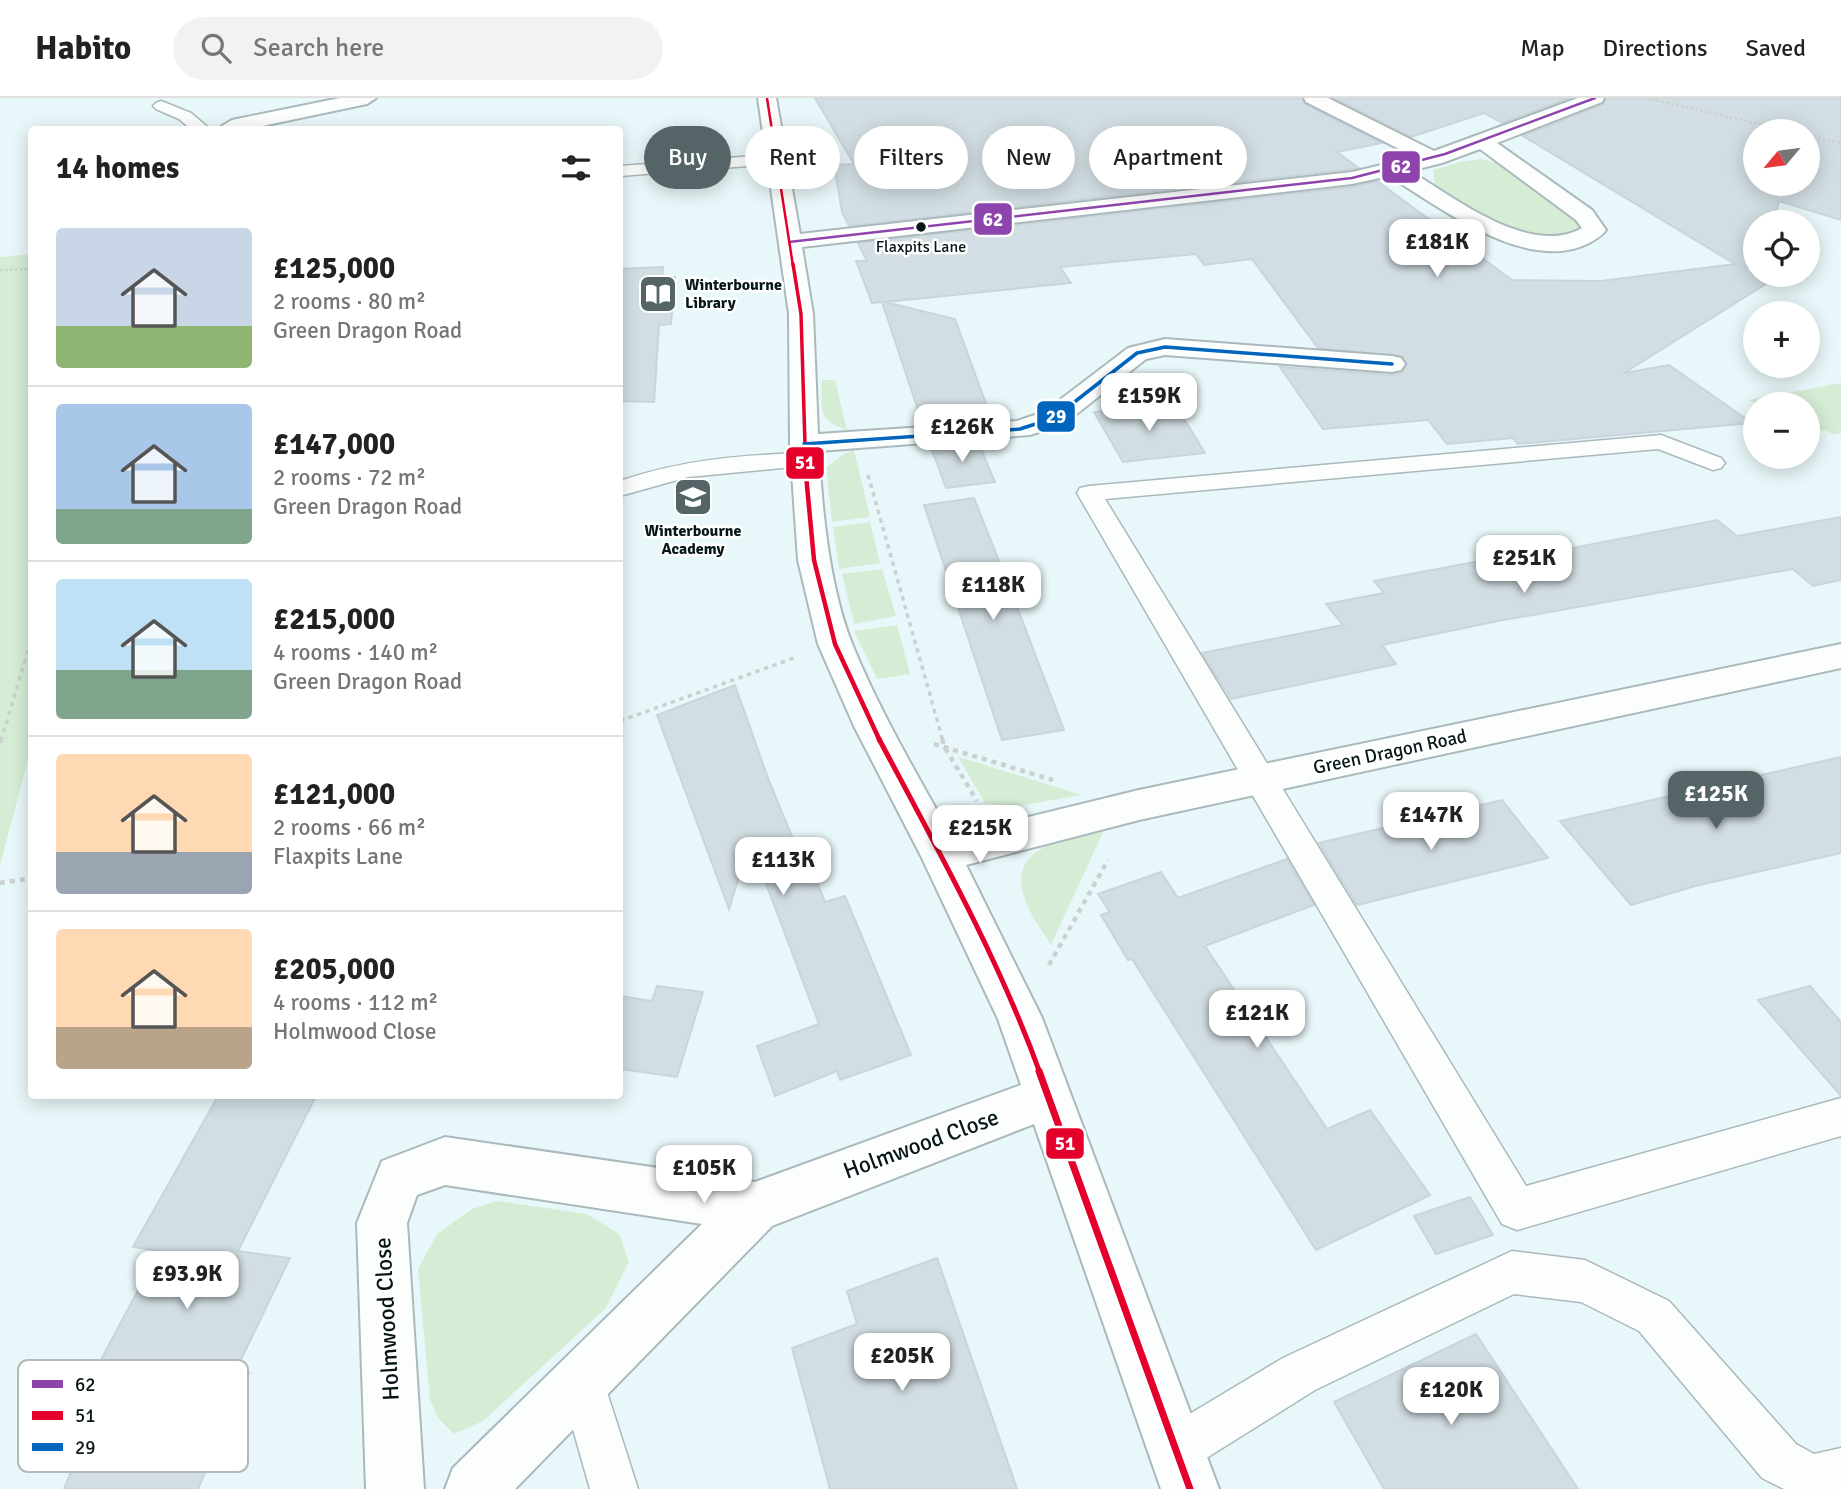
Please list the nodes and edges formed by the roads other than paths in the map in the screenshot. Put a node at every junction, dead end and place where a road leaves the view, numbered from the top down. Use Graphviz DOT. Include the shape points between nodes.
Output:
graph roads {
  1 [pos="367,98"];
  2 [pos="767,98"];
  3 [pos="1313,98"];
  4 [pos="1594,98"];
  5 [pos="161,106"];
  6 [pos="198,126"];
  7 [pos="232,126"];
  8 [pos="773,126"];
  9 [pos="1483,143"];
  10 [pos="1435,159"];
  11 [pos="745,162"];
  12 [pos="1394,170"];
  13 [pos="623,171"];
  14 [pos="783,189"];
  15 [pos="789,243"];
  16 [pos="1392,364"];
  17 [pos="804,452"];
  18 [pos="1713,463"];
  19 [pos="623,488"];
  20 [pos="1841,656"];
  21 [pos="1261,779"];
  22 [pos="941,855"];
  23 [pos="1048,1097"];
  24 [pos="1841,1117"];
  25 [pos="755,1207"];
  26 [pos="582,1380"];
  27 [pos="1182,1470"];
  28 [pos="1841,1472"];
  29 [pos="395,1489"];
  30 [pos="474,1489"];
  31 [pos="614,1489"];
  1 -- 7 [label="street"];
  2 -- 8 [label="street"];
  3 -- 10 [label="street"];
  4 -- 9 [label="street"];
  5 -- 6 [label="lane"];
  9 -- 10 [label="street"];
  9 -- 12 [label="street" via="1584,215 1595,230 1572,242 1531,243 1499,231"];
  10 -- 12 [label="street"];
  11 -- 13 [label="lane"];
  12 -- 15 [label="street"];
  14 -- 15 [label="street"];
  15 -- 17 [label="street" via="801,314"];
  16 -- 17 [label="street" via="1165,347 1137,353 1054,418 1020,429 858,440"];
  17 -- 19 [label="lane" via="678,472"];
  17 -- 22 [label="street" via="814,560 835,644 872,726"];
  18 -- 21 [label="lane" via="1661,442 1089,493"];
  20 -- 21 [label="street, Green Dragon Road"];
  21 -- 22 [label="street, Green Dragon Road"];
  21 -- 24 [label="lane" via="1517,1209"];
  22 -- 23 [label="street" via="1020,1018"];
  23 -- 25 [label="street, Holmwood Close"];
  23 -- 27 [label="street"];
  25 -- 26 [label="street, Holmwood Close"];
  25 -- 29 [label="street, Holmwood Close" via="445,1161 400,1178 382,1223"];
  26 -- 30 [label="street, Holmwood Close"];
  26 -- 31 [label="lane"];
  27 -- 28 [label="lane" via="1299,1374 1512,1272 1585,1281 1654,1316 1779,1461 1812,1478"];
}
